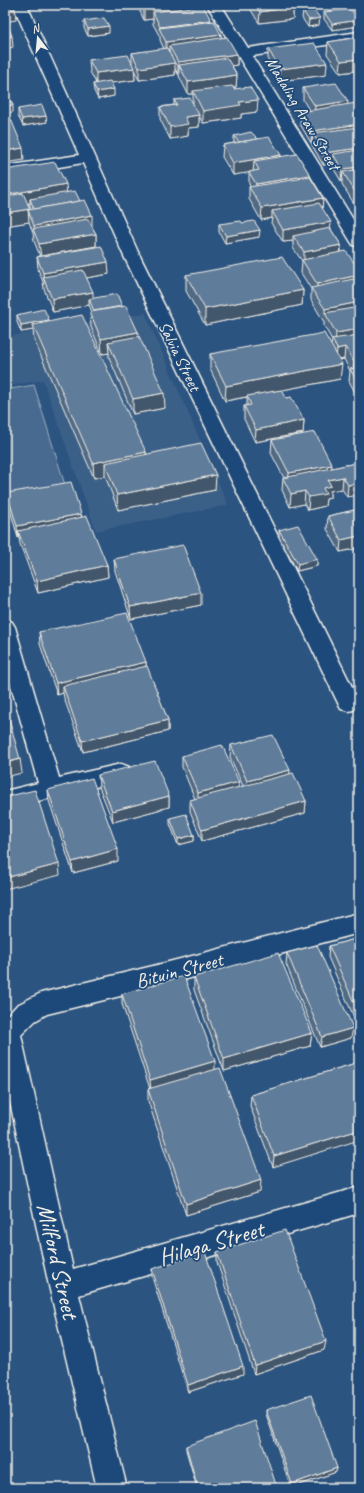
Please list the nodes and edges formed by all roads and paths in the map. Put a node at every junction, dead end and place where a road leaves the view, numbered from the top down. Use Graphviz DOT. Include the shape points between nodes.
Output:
graph roads {
  1 [pos="20,5"];
  2 [pos="214,5"];
  3 [pos="359,36"];
  4 [pos="244,52"];
  5 [pos="87,158"];
  6 [pos="5,171"];
  7 [pos="359,242"];
  8 [pos="5,627"];
  9 [pos="350,703"];
  10 [pos="121,773"];
  11 [pos="51,789"];
  12 [pos="5,800"];
  13 [pos="359,923"];
  14 [pos="8,1032"];
  15 [pos="359,1200"];
  16 [pos="63,1286"];
  17 [pos="112,1488"];
  1 -- 5 [label="street, Salvia Street"];
  2 -- 4 [label="street, Madaling Araw Street"];
  3 -- 4 [label="street"];
  4 -- 7 [label="street, Madaling Araw Street"];
  5 -- 6 [label="street"];
  5 -- 9 [label="street, Salvia Street" via="130,252"];
  8 -- 11 [label="street"];
  10 -- 11 [label="street"];
  11 -- 12 [label="street"];
  13 -- 14 [label="street, Bituin Street" via="41,1004 26,1013"];
  14 -- 16 [label="street, Milford Street"];
  15 -- 16 [label="street, Hilaga Street"];
  16 -- 17 [label="street, Milford Street"];
}
